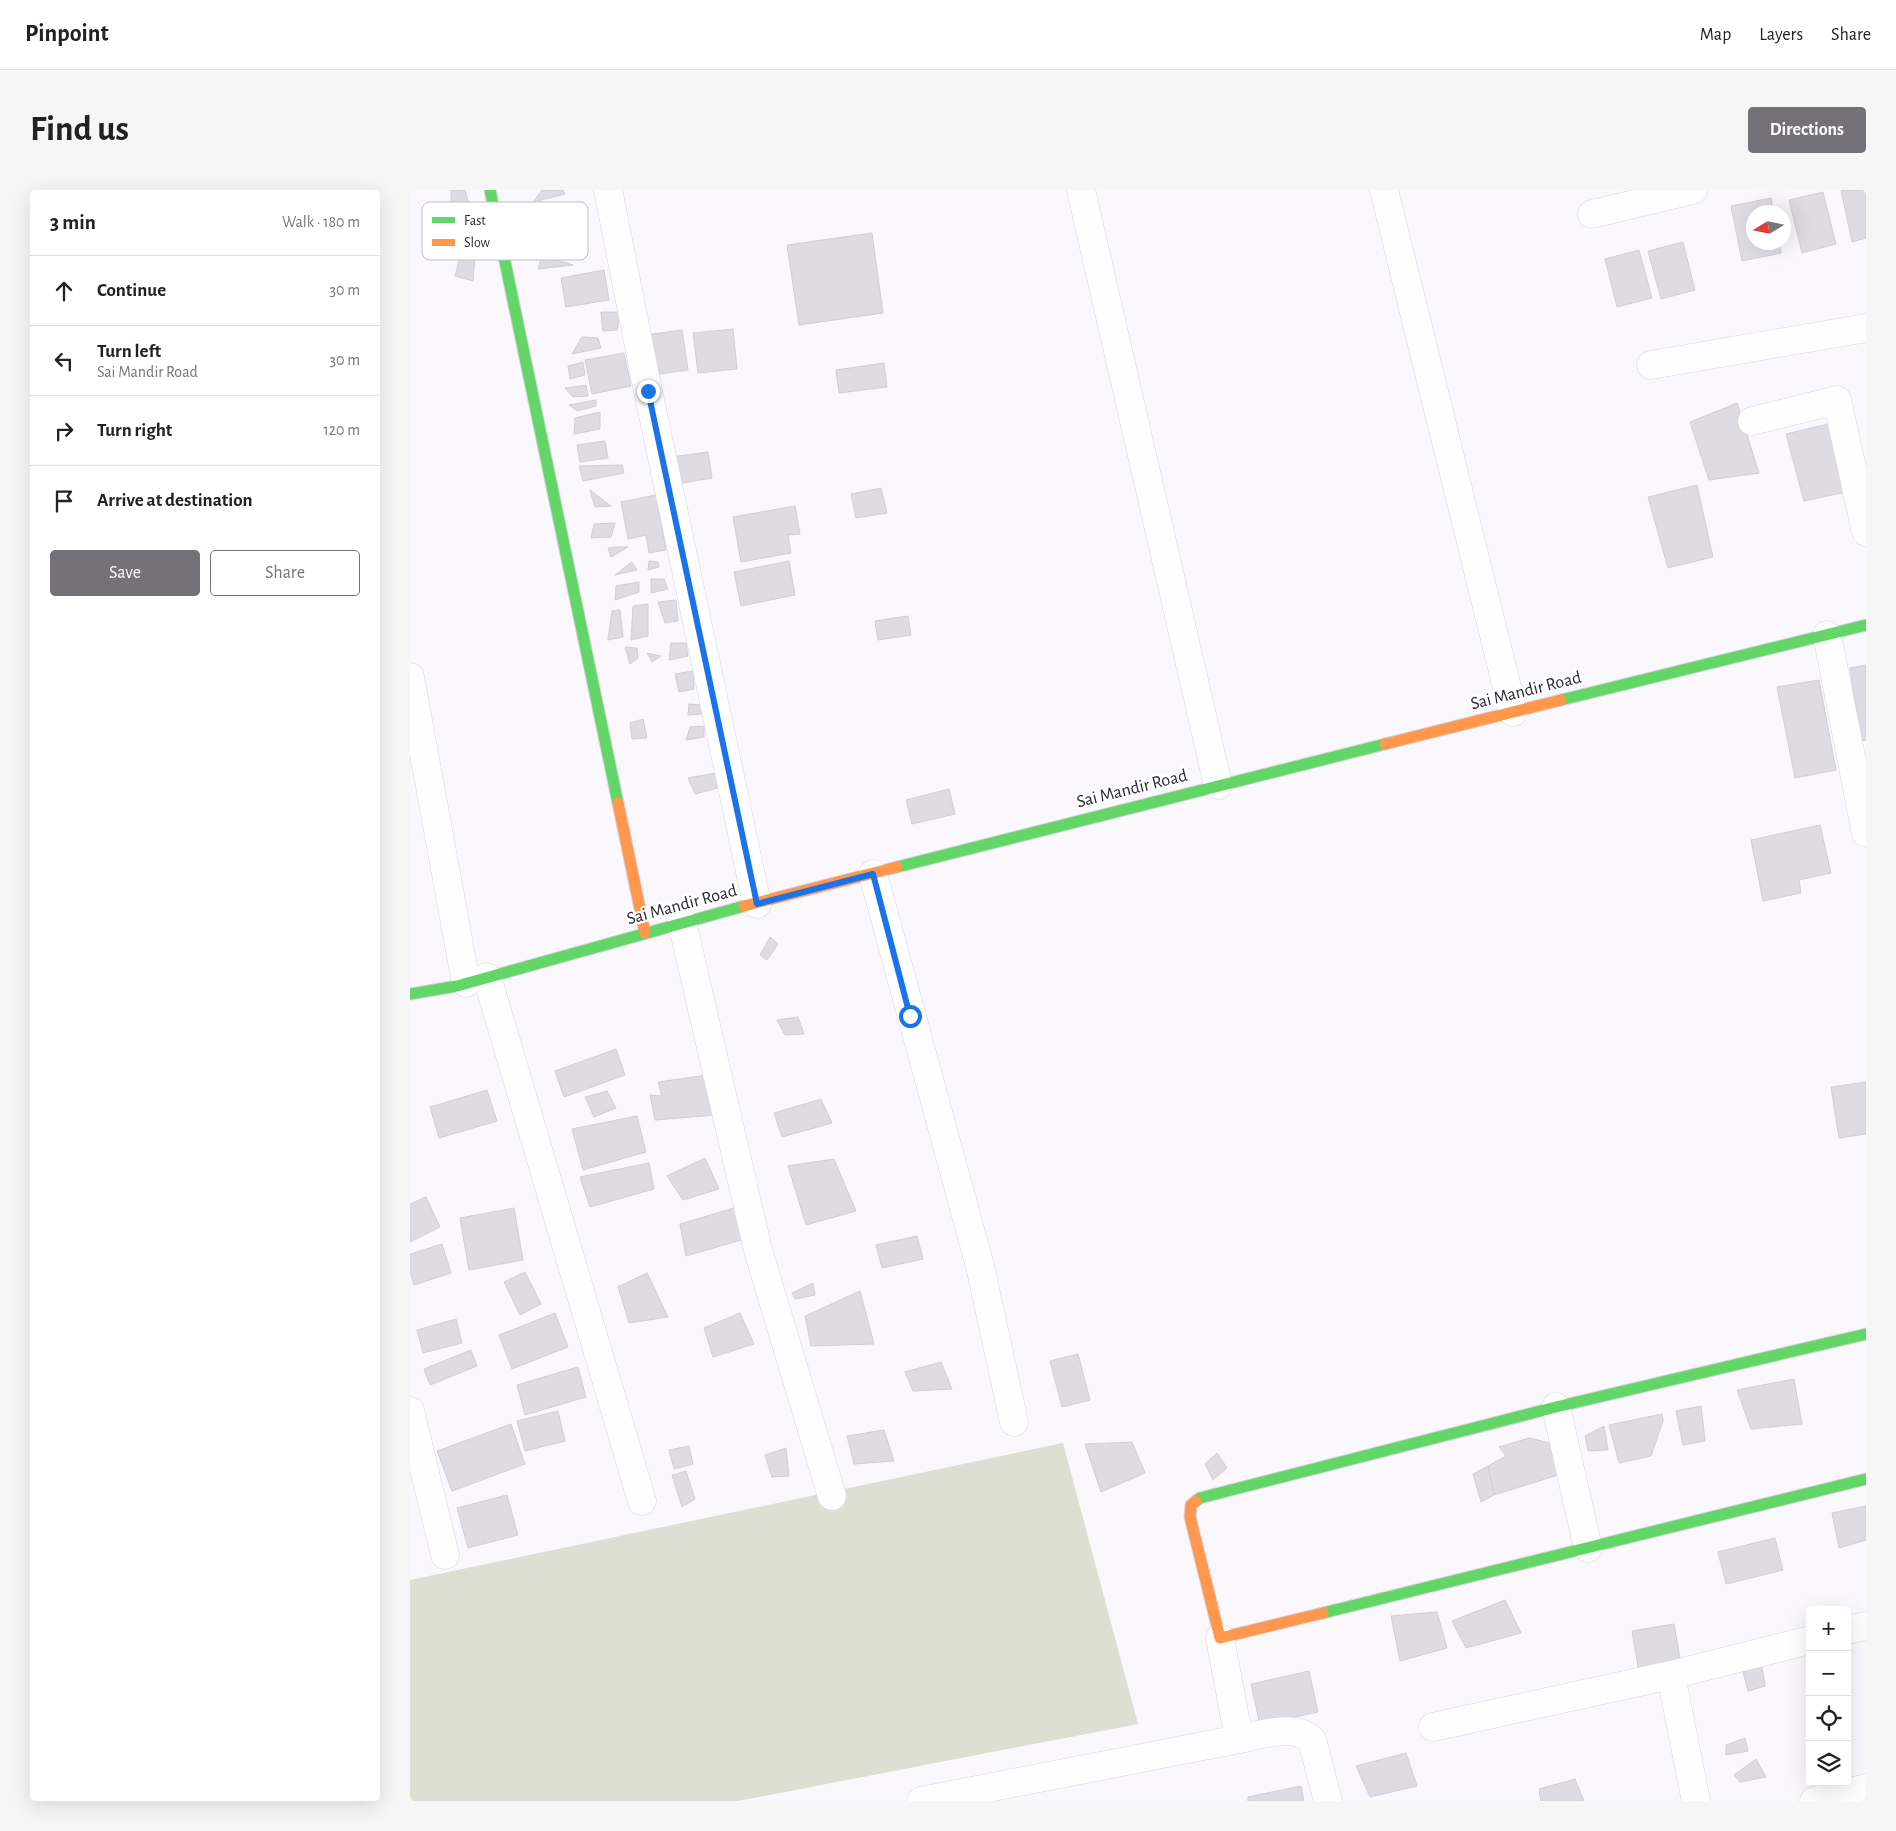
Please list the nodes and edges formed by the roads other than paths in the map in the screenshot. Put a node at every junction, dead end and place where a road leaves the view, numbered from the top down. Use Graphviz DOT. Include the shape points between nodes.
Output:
graph roads {
  1 [pos="608,190"];
  2 [pos="1082,190"];
  3 [pos="1384,190"];
  4 [pos="1693,190"];
  5 [pos="1592,214"];
  6 [pos="505,260"];
  7 [pos="1866,328"];
  8 [pos="1651,365"];
  9 [pos="1752,421"];
  10 [pos="1866,532"];
  11 [pos="1866,625"];
  12 [pos="1827,635"];
  13 [pos="410,677"];
  14 [pos="1513,712"];
  15 [pos="1218,784"];
  16 [pos="1866,833"];
  17 [pos="873,874"];
  18 [pos="757,904"];
  19 [pos="682,922"];
  20 [pos="646,932"];
  21 [pos="476,980"];
  22 [pos="410,994"];
  23 [pos="1866,1334"];
  24 [pos="1556,1407"];
  25 [pos="410,1411"];
  26 [pos="1014,1422"];
  27 [pos="1866,1479"];
  28 [pos="832,1496"];
  29 [pos="642,1502"];
  30 [pos="1588,1548"];
  31 [pos="445,1555"];
  32 [pos="1866,1626"];
  33 [pos="1851,1629"];
  34 [pos="1220,1638"];
  35 [pos="1806,1641"];
  36 [pos="1671,1675"];
  37 [pos="1432,1727"];
  38 [pos="1239,1738"];
  39 [pos="1866,1788"];
  40 [pos="921,1801"];
  41 [pos="1328,1801"];
  42 [pos="1696,1801"];
  43 [pos="1814,1801"];
  1 -- 18 [label="street"];
  2 -- 15 [label="street"];
  3 -- 14 [label="street"];
  4 -- 5 [label="street"];
  6 -- 20 [label="street"];
  7 -- 8 [label="street"];
  9 -- 10 [label="street" via="1837,400"];
  11 -- 12 [label="street, Sai Mandir Road"];
  12 -- 14 [label="street, Sai Mandir Road"];
  12 -- 16 [label="street"];
  13 -- 21 [label="street"];
  14 -- 15 [label="street, Sai Mandir Road"];
  15 -- 17 [label="street, Sai Mandir Road"];
  17 -- 18 [label="street, Sai Mandir Road"];
  17 -- 26 [label="street" via="980,1266"];
  18 -- 19 [label="street, Sai Mandir Road"];
  19 -- 20 [label="street, Sai Mandir Road"];
  19 -- 28 [label="street" via="758,1250"];
  20 -- 21 [label="street, Sai Mandir Road"];
  21 -- 22 [label="street, Sai Mandir Road"];
  21 -- 29 [label="street"];
  23 -- 24 [label="street"];
  24 -- 30 [label="street"];
  24 -- 34 [label="street" via="1200,1498 1191,1505 1190,1516"];
  25 -- 31 [label="street"];
  27 -- 30 [label="street"];
  30 -- 34 [label="street"];
  32 -- 33 [label="street"];
  34 -- 38 [label="street"];
  35 -- 36 [label="street"];
  36 -- 37 [label="street"];
  36 -- 42 [label="street"];
  38 -- 40 [label="street"];
  38 -- 41 [label="street" via="1295,1731 1305,1733 1312,1740"];
  39 -- 43 [label="street"];
}
